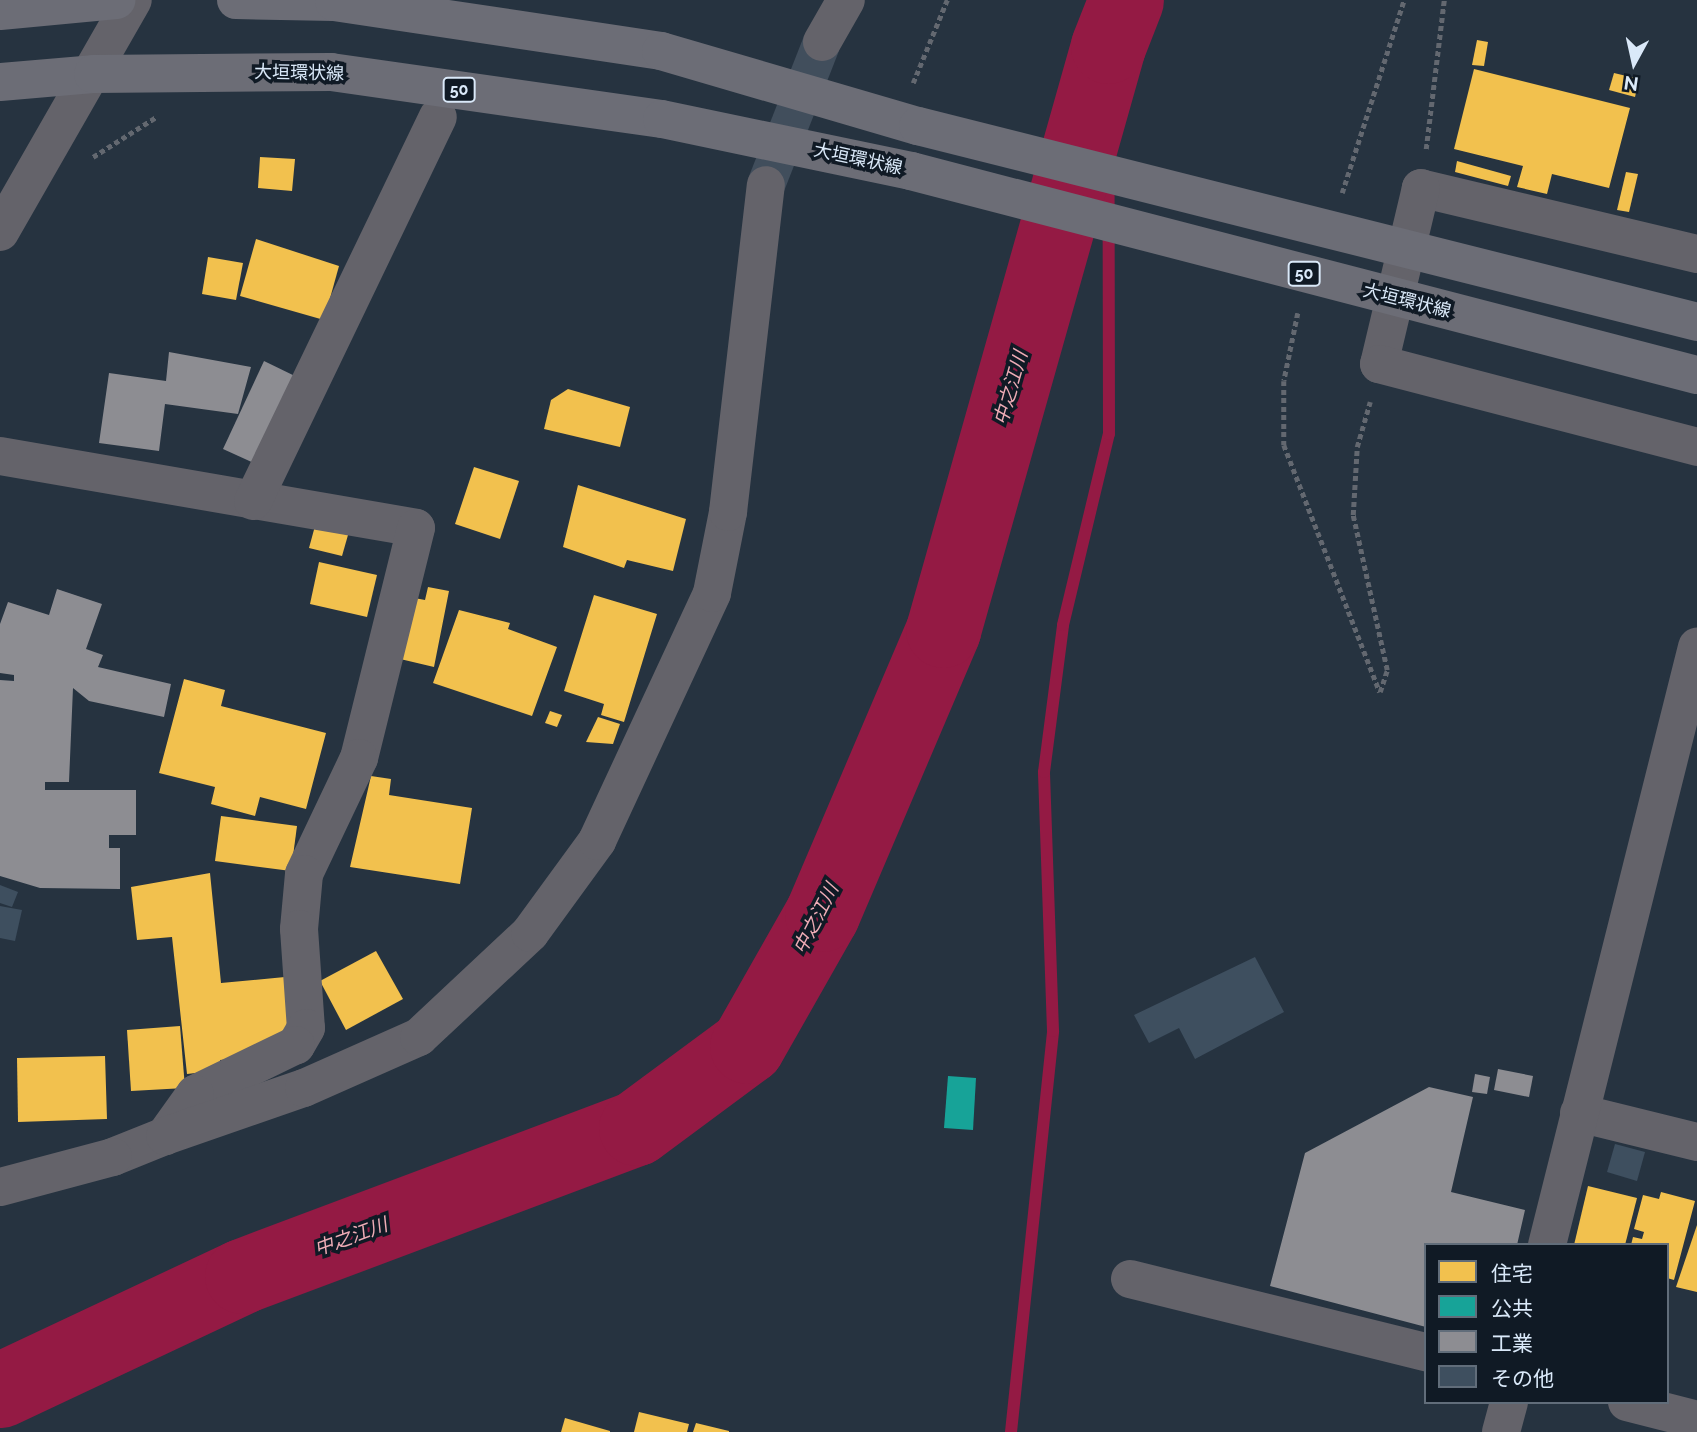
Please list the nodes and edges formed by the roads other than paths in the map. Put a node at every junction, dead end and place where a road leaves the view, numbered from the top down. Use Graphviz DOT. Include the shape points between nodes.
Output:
graph roads {
  1 [pos="116,0"];
  2 [pos="133,0"];
  3 [pos="236,0"];
  4 [pos="846,0"];
  5 [pos="0,11"];
  6 [pos="822,42"];
  7 [pos="93,74"];
  8 [pos="0,82"];
  9 [pos="439,117"];
  10 [pos="766,185"];
  11 [pos="0,232"];
  12 [pos="1697,254"];
  13 [pos="1697,322"];
  14 [pos="1697,375"];
  15 [pos="1697,447"];
  16 [pos="0,456"];
  17 [pos="253,500"];
  18 [pos="1697,648"];
  19 [pos="1579,1113"];
  20 [pos="165,1136"];
  21 [pos="1697,1142"];
  22 [pos="0,1187"];
  23 [pos="1547,1243"];
  24 [pos="1130,1279"];
  25 [pos="1424,1352"];
  26 [pos="1508,1404"];
  27 [pos="1635,1404"];
  28 [pos="1697,1420"];
  29 [pos="1501,1432"];
  1 -- 5 [label="main road"];
  2 -- 7 [label="street"];
  3 -- 13 [label="main road, bridge" via="334,2 661,51 918,126"];
  4 -- 6 [label="street"];
  7 -- 8 [label="main road, 大垣環状線 / 50"];
  7 -- 11 [label="street"];
  7 -- 14 [label="main road, 大垣環状線 / 50, bridge" via="331,72 662,119 911,170"];
  9 -- 17 [label="street"];
  10 -- 20 [label="street" via="728,512 712,593 597,841 530,933 419,1037 304,1088"];
  12 -- 15 [label="street" via="1422,188 1379,364"];
  16 -- 17 [label="street"];
  17 -- 20 [label="street" via="416,528 359,758 304,874 299,929 306,1028 296,1045 195,1094"];
  18 -- 19 [label="street"];
  19 -- 21 [label="street"];
  19 -- 23 [label="street"];
  20 -- 22 [label="street" via="113,1157"];
  24 -- 25 [label="street"];
  26 -- 29 [label="street"];
  27 -- 28 [label="street"];
}
